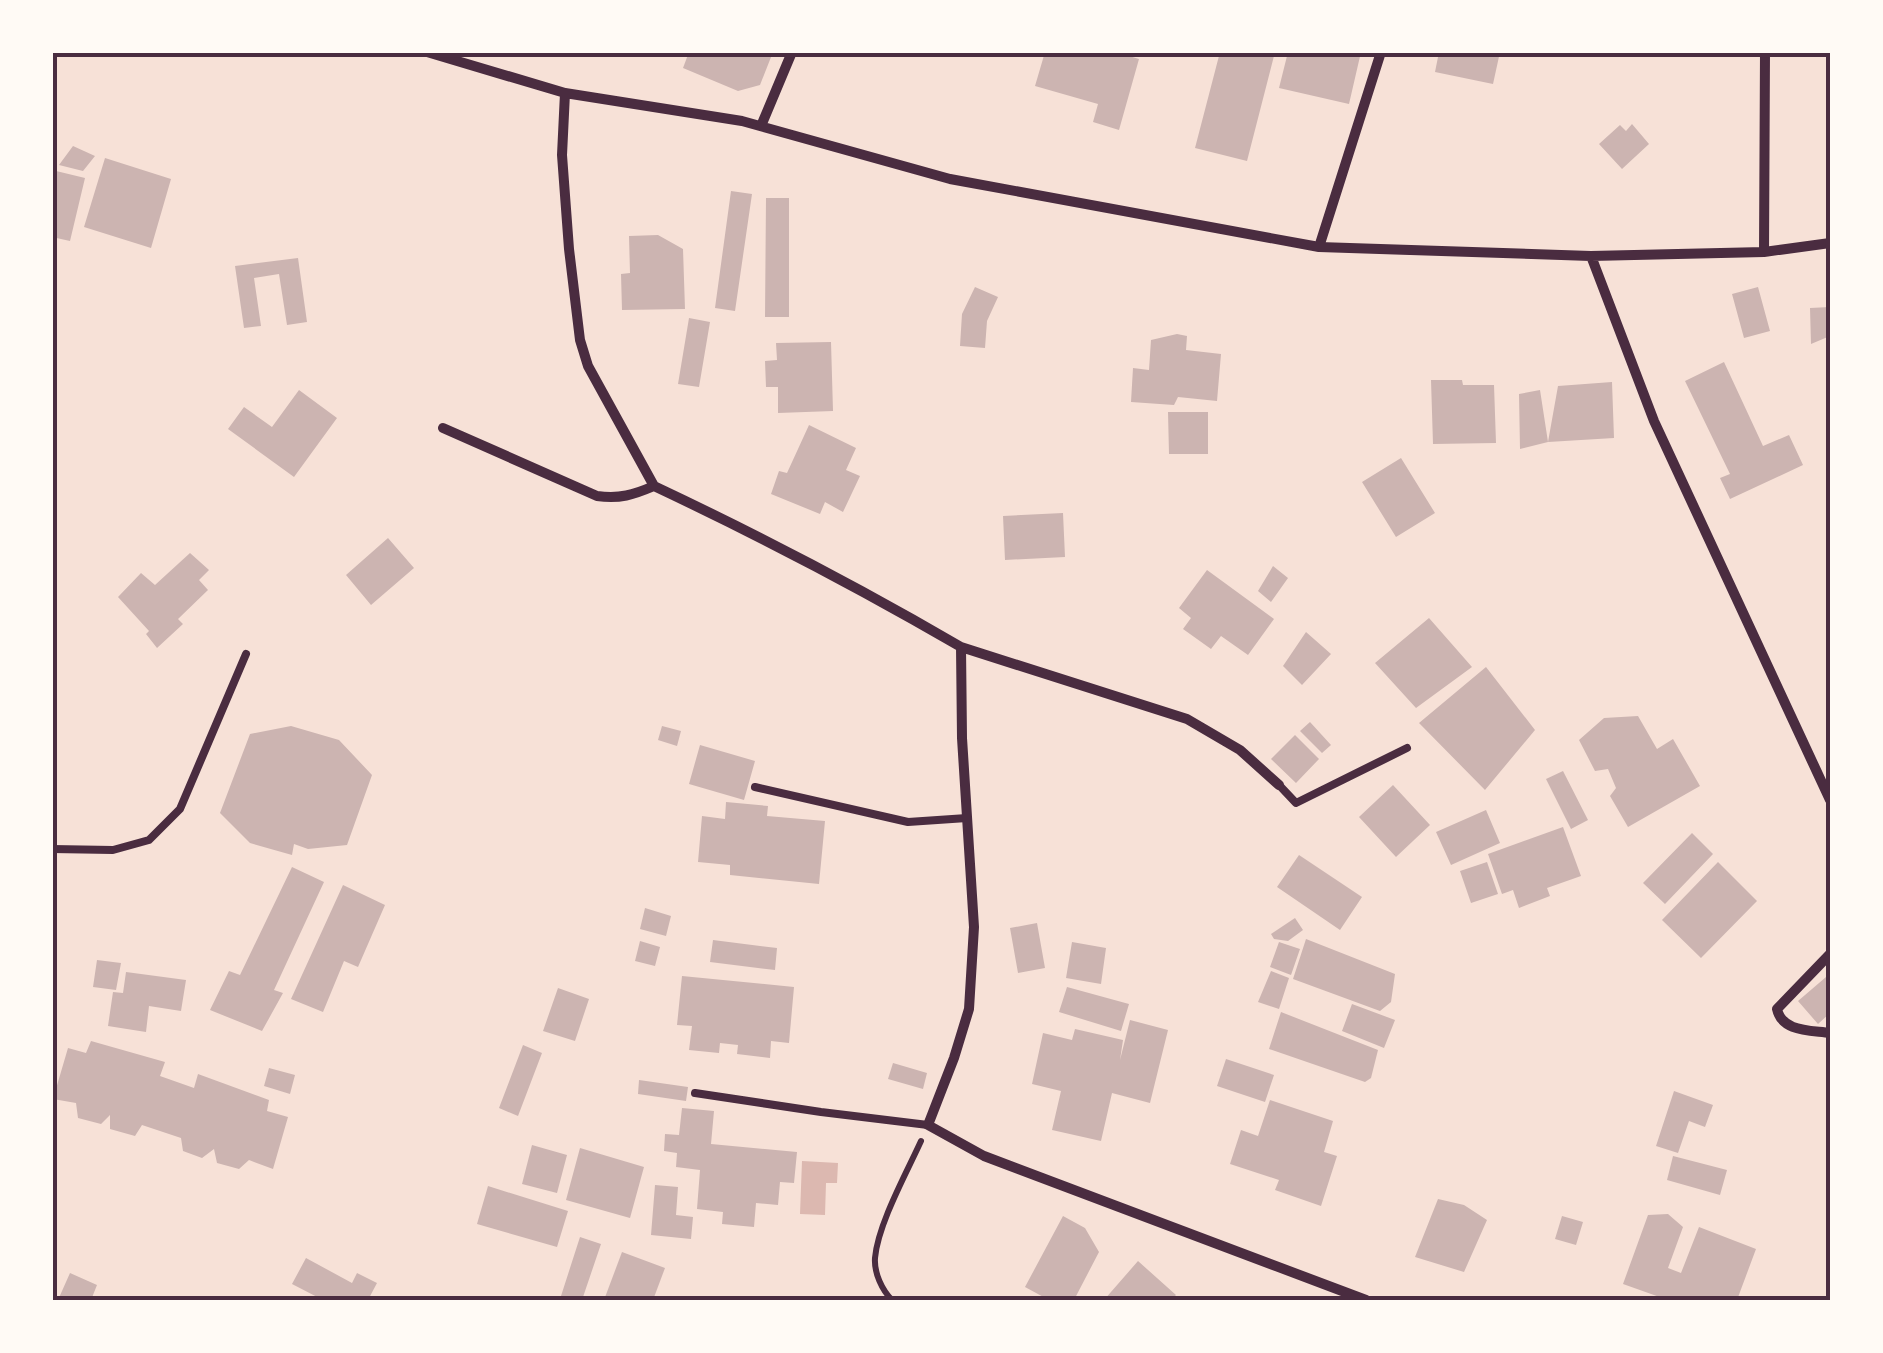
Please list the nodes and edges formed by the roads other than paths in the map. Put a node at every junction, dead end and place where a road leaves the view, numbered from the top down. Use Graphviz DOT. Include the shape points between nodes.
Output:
graph roads {
  1 [pos="426,52"];
  2 [pos="792,52"];
  3 [pos="1381,52"];
  4 [pos="1765,52"];
  5 [pos="565,93"];
  6 [pos="761,126"];
  7 [pos="1830,244"];
  8 [pos="1319,247"];
  9 [pos="1764,252"];
  10 [pos="1591,256"];
  11 [pos="442,428"];
  12 [pos="654,486"];
  13 [pos="961,647"];
  14 [pos="246,654"];
  15 [pos="1407,748"];
  16 [pos="1278,785"];
  17 [pos="755,787"];
  18 [pos="1830,800"];
  19 [pos="967,818"];
  20 [pos="52,849"];
  21 [pos="1830,954"];
  22 [pos="1830,1033"];
  23 [pos="695,1093"];
  24 [pos="928,1125"];
  25 [pos="1366,1300"];
  1 -- 5 [label="street"];
  2 -- 6 [label="street"];
  3 -- 8 [label="street"];
  4 -- 9 [label="street"];
  5 -- 6 [label="street"];
  5 -- 12 [label="street" via="562,155 580,340"];
  6 -- 8 [label="street" via="950,179"];
  7 -- 9 [label="street"];
  8 -- 10 [label="street"];
  9 -- 10 [label="street"];
  10 -- 18 [label="street" via="1654,421"];
  11 -- 12 [label="street" via="597,496 616,499"];
  12 -- 13 [label="street" via="795,554"];
  13 -- 16 [label="street" via="1200,725"];
  13 -- 19 [label="street"];
  14 -- 20 [label="lane" via="180,809 150,840 113,850"];
  15 -- 16 [label="lane" via="1296,803"];
  17 -- 19 [label="lane" via="908,822"];
  19 -- 24 [label="street" via="974,927 969,1009"];
  21 -- 22 [label="street" via="1777,1008 1788,1026"];
  23 -- 24 [label="lane"];
  24 -- 25 [label="street" via="984,1156"];
}
